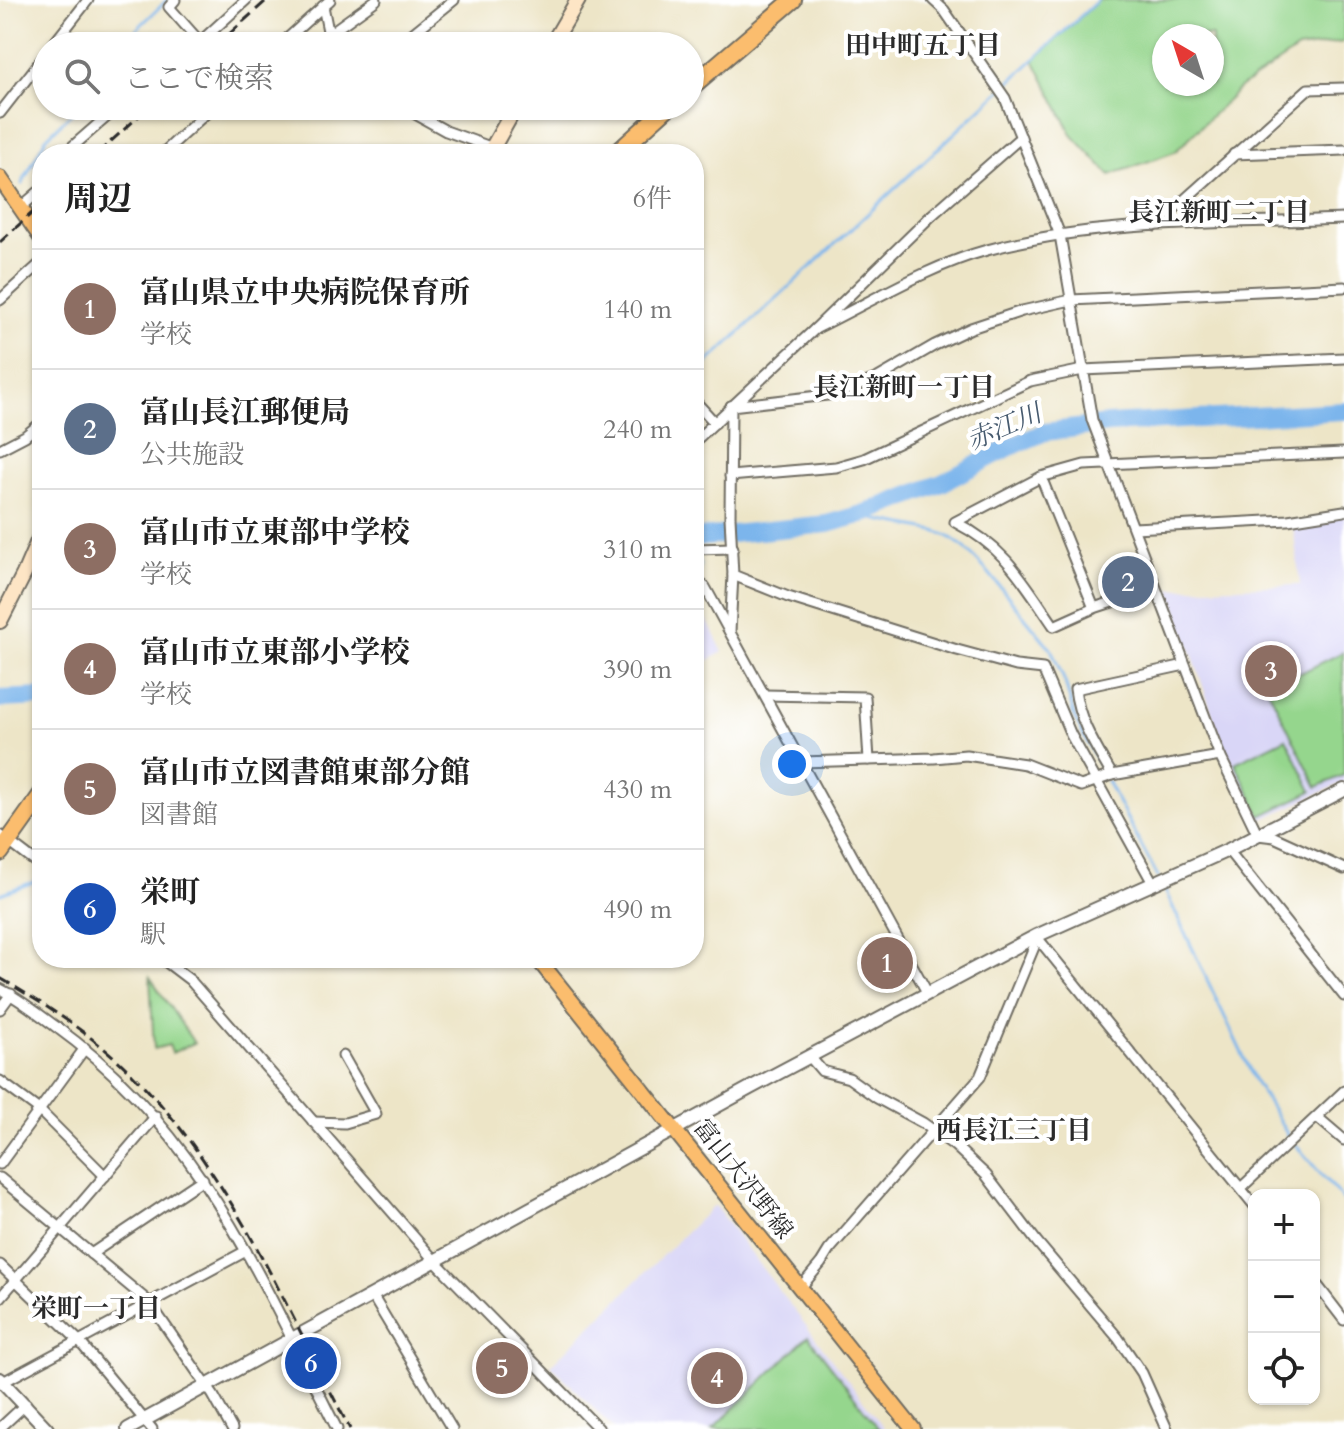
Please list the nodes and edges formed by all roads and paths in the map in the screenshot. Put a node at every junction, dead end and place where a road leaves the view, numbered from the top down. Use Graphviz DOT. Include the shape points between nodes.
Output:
graph roads {
  1 [pos="88,0"];
  2 [pos="175,0"];
  3 [pos="246,0"];
  4 [pos="376,0"];
  5 [pos="454,0"];
  6 [pos="578,0"];
  7 [pos="782,0"];
  8 [pos="793,0"];
  9 [pos="933,0"];
  10 [pos="326,3"];
  11 [pos="63,32"];
  12 [pos="191,32"];
  13 [pos="211,32"];
  14 [pos="294,32"];
  15 [pos="329,32"];
  16 [pos="332,32"];
  17 [pos="414,32"];
  18 [pos="559,32"];
  19 [pos="32,72"];
  20 [pos="704,75"];
  21 [pos="704,76"];
  22 [pos="1344,88"];
  23 [pos="0,113"];
  24 [pos="103,120"];
  25 [pos="199,120"];
  26 [pos="426,120"];
  27 [pos="508,120"];
  28 [pos="654,120"];
  29 [pos="1021,137"];
  30 [pos="75,144"];
  31 [pos="173,144"];
  32 [pos="475,144"];
  33 [pos="495,144"];
  34 [pos="627,144"];
  35 [pos="1344,150"];
  36 [pos="1234,154"];
  37 [pos="0,178"];
  38 [pos="32,198"];
  39 [pos="20,208"];
  40 [pos="1344,219"];
  41 [pos="32,225"];
  42 [pos="1155,226"];
  43 [pos="1060,235"];
  44 [pos="32,271"];
  45 [pos="1344,287"];
  46 [pos="0,300"];
  47 [pos="1071,300"];
  48 [pos="815,329"];
  49 [pos="1344,358"];
  50 [pos="1083,370"];
  51 [pos="731,406"];
  52 [pos="704,411"];
  53 [pos="715,423"];
  54 [pos="32,430"];
  55 [pos="704,433"];
  56 [pos="0,449"];
  57 [pos="1344,453"];
  58 [pos="1108,464"];
  59 [pos="730,476"];
  60 [pos="1041,477"];
  61 [pos="1344,511"];
  62 [pos="1134,528"];
  63 [pos="733,548"];
  64 [pos="704,549"];
  65 [pos="32,555"];
  66 [pos="733,575"];
  67 [pos="704,586"];
  68 [pos="1155,588"];
  69 [pos="1094,608"];
  70 [pos="0,621"];
  71 [pos="730,632"];
  72 [pos="1185,665"];
  73 [pos="765,695"];
  74 [pos="1220,756"];
  75 [pos="869,760"];
  76 [pos="801,762"];
  77 [pos="1112,775"];
  78 [pos="1098,780"];
  79 [pos="1344,790"];
  80 [pos="32,807"];
  81 [pos="1258,835"];
  82 [pos="3,843"];
  83 [pos="1228,850"];
  84 [pos="32,861"];
  85 [pos="1344,869"];
  86 [pos="1153,883"];
  87 [pos="1035,941"];
  88 [pos="174,968"];
  89 [pos="545,968"];
  90 [pos="0,989"];
  91 [pos="11,994"];
  92 [pos="928,994"];
  93 [pos="1344,996"];
  94 [pos="0,1009"];
  95 [pos="85,1048"];
  96 [pos="343,1056"];
  97 [pos="810,1057"];
  98 [pos="0,1081"];
  99 [pos="1344,1091"];
  100 [pos="39,1110"];
  101 [pos="156,1116"];
  102 [pos="1317,1117"];
  103 [pos="313,1122"];
  104 [pos="676,1130"];
  105 [pos="934,1131"];
  106 [pos="1344,1140"];
  107 [pos="0,1164"];
  108 [pos="105,1176"];
  109 [pos="0,1178"];
  110 [pos="203,1179"];
  111 [pos="1241,1188"];
  112 [pos="1248,1197"];
  113 [pos="60,1227"];
  114 [pos="246,1251"];
  115 [pos="91,1254"];
  116 [pos="434,1260"];
  117 [pos="0,1265"];
  118 [pos="16,1278"];
  119 [pos="801,1287"];
  120 [pos="1320,1289"];
  121 [pos="372,1295"];
  122 [pos="0,1298"];
  123 [pos="149,1302"];
  124 [pos="1344,1320"];
  125 [pos="291,1339"];
  126 [pos="79,1341"];
  127 [pos="1,1380"];
  128 [pos="206,1386"];
  129 [pos="26,1404"];
  130 [pos="149,1424"];
  131 [pos="0,1428"];
  132 [pos="47,1429"];
  133 [pos="128,1429"];
  134 [pos="232,1429"];
  135 [pos="337,1429"];
  136 [pos="452,1429"];
  137 [pos="599,1429"];
  138 [pos="913,1429"];
  139 [pos="1167,1429"];
  1 -- 11 [label="street"];
  2 -- 12 [label="street" via="169,7"];
  3 -- 13 [label="street"];
  4 -- 16 [label="street"];
  5 -- 17 [label="street"];
  6 -- 18 [label="main road"];
  7 -- 20 [label="highway"];
  8 -- 21 [label="highway"];
  9 -- 29 [label="street" via="1005,98"];
  10 -- 14 [label="street"];
  10 -- 15 [label="street"];
  19 -- 23 [label="street"];
  22 -- 36 [label="street" via="1308,89"];
  24 -- 30 [label="street"];
  25 -- 31 [label="street"];
  26 -- 32 [label="street"];
  27 -- 33 [label="main road"];
  28 -- 34 [label="highway"];
  29 -- 43 [label="street"];
  29 -- 48 [label="street"];
  35 -- 36 [label="street"];
  36 -- 42 [label="street"];
  37 -- 39 [label="main road"];
  38 -- 39 [label="street"];
  39 -- 41 [label="main road"];
  40 -- 42 [label="street"];
  42 -- 43 [label="street"];
  43 -- 47 [label="street"];
  43 -- 48 [label="street" via="986,250 948,264"];
  44 -- 46 [label="street"];
  45 -- 47 [label="street"];
  47 -- 50 [label="street"];
  47 -- 51 [label="street" via="971,328 878,378 836,394"];
  48 -- 51 [label="street"];
  49 -- 50 [label="street"];
  50 -- 58 [label="street" via="1092,420"];
  50 -- 59 [label="street" via="1030,381 864,459 836,467"];
  51 -- 53 [label="street"];
  51 -- 59 [label="street"];
  52 -- 53 [label="street"];
  53 -- 55 [label="street"];
  54 -- 56 [label="street"];
  57 -- 58 [label="street"];
  58 -- 60 [label="street"];
  58 -- 62 [label="street"];
  59 -- 63 [label="street"];
  60 -- 69 [label="street"];
  60 -- 69 [label="street" via="955,522 999,550 1054,626"];
  61 -- 62 [label="street" via="1288,520"];
  62 -- 68 [label="street"];
  63 -- 64 [label="street"];
  63 -- 66 [label="street"];
  65 -- 70 [label="main road"];
  66 -- 71 [label="street"];
  66 -- 78 [label="street" via="957,650 1043,669 1071,735"];
  67 -- 71 [label="street"];
  68 -- 69 [label="street"];
  68 -- 72 [label="street"];
  71 -- 73 [label="street"];
  72 -- 74 [label="street"];
  72 -- 77 [label="street" via="1075,689 1085,727"];
  73 -- 75 [label="street" via="865,697"];
  73 -- 76 [label="street"];
  74 -- 77 [label="street"];
  74 -- 81 [label="street"];
  75 -- 76 [label="street"];
  75 -- 78 [label="street" via="966,755 1025,764 1073,785"];
  76 -- 92 [label="street"];
  77 -- 78 [label="street"];
  78 -- 86 [label="street"];
  79 -- 81 [label="street"];
  80 -- 82 [label="highway"];
  81 -- 83 [label="street"];
  81 -- 85 [label="street" via="1274,837"];
  82 -- 84 [label="street"];
  83 -- 86 [label="street"];
  83 -- 93 [label="street"];
  86 -- 87 [label="street"];
  87 -- 92 [label="street"];
  87 -- 105 [label="street" via="980,1077"];
  87 -- 111 [label="street"];
  88 -- 103 [label="street"];
  89 -- 104 [label="main road, 富山大沢野線"];
  90 -- 91 [label="street"];
  91 -- 94 [label="street"];
  91 -- 95 [label="street"];
  92 -- 97 [label="street"];
  95 -- 100 [label="street"];
  95 -- 101 [label="street"];
  96 -- 103 [label="street" via="376,1114 345,1123"];
  97 -- 104 [label="street"];
  97 -- 105 [label="street" via="822,1071 849,1078"];
  98 -- 100 [label="street"];
  99 -- 102 [label="street"];
  100 -- 107 [label="street"];
  100 -- 108 [label="street"];
  101 -- 108 [label="street"];
  101 -- 110 [label="street"];
  102 -- 106 [label="street"];
  102 -- 111 [label="street"];
  103 -- 116 [label="street"];
  104 -- 116 [label="street"];
  104 -- 119 [label="main road, 富山大沢野線"];
  105 -- 119 [label="street"];
  105 -- 139 [label="street" via="986,1175 1090,1303 1142,1373"];
  108 -- 113 [label="street"];
  109 -- 113 [label="street"];
  110 -- 114 [label="street"];
  110 -- 115 [label="street"];
  111 -- 112 [label="street"];
  113 -- 115 [label="street"];
  113 -- 118 [label="street"];
  114 -- 123 [label="street"];
  114 -- 125 [label="street"];
  115 -- 123 [label="street"];
  116 -- 121 [label="street"];
  116 -- 137 [label="street"];
  117 -- 118 [label="street"];
  118 -- 122 [label="street"];
  118 -- 126 [label="street"];
  119 -- 138 [label="main road, 富山大沢野線"];
  120 -- 124 [label="street"];
  121 -- 125 [label="street"];
  121 -- 136 [label="street"];
  123 -- 126 [label="street"];
  123 -- 128 [label="street"];
  125 -- 128 [label="street"];
  125 -- 135 [label="street"];
  126 -- 127 [label="street"];
  126 -- 130 [label="street"];
  127 -- 129 [label="street"];
  128 -- 130 [label="street"];
  128 -- 134 [label="street"];
  129 -- 131 [label="street"];
  129 -- 132 [label="street"];
  130 -- 133 [label="street"];
}
